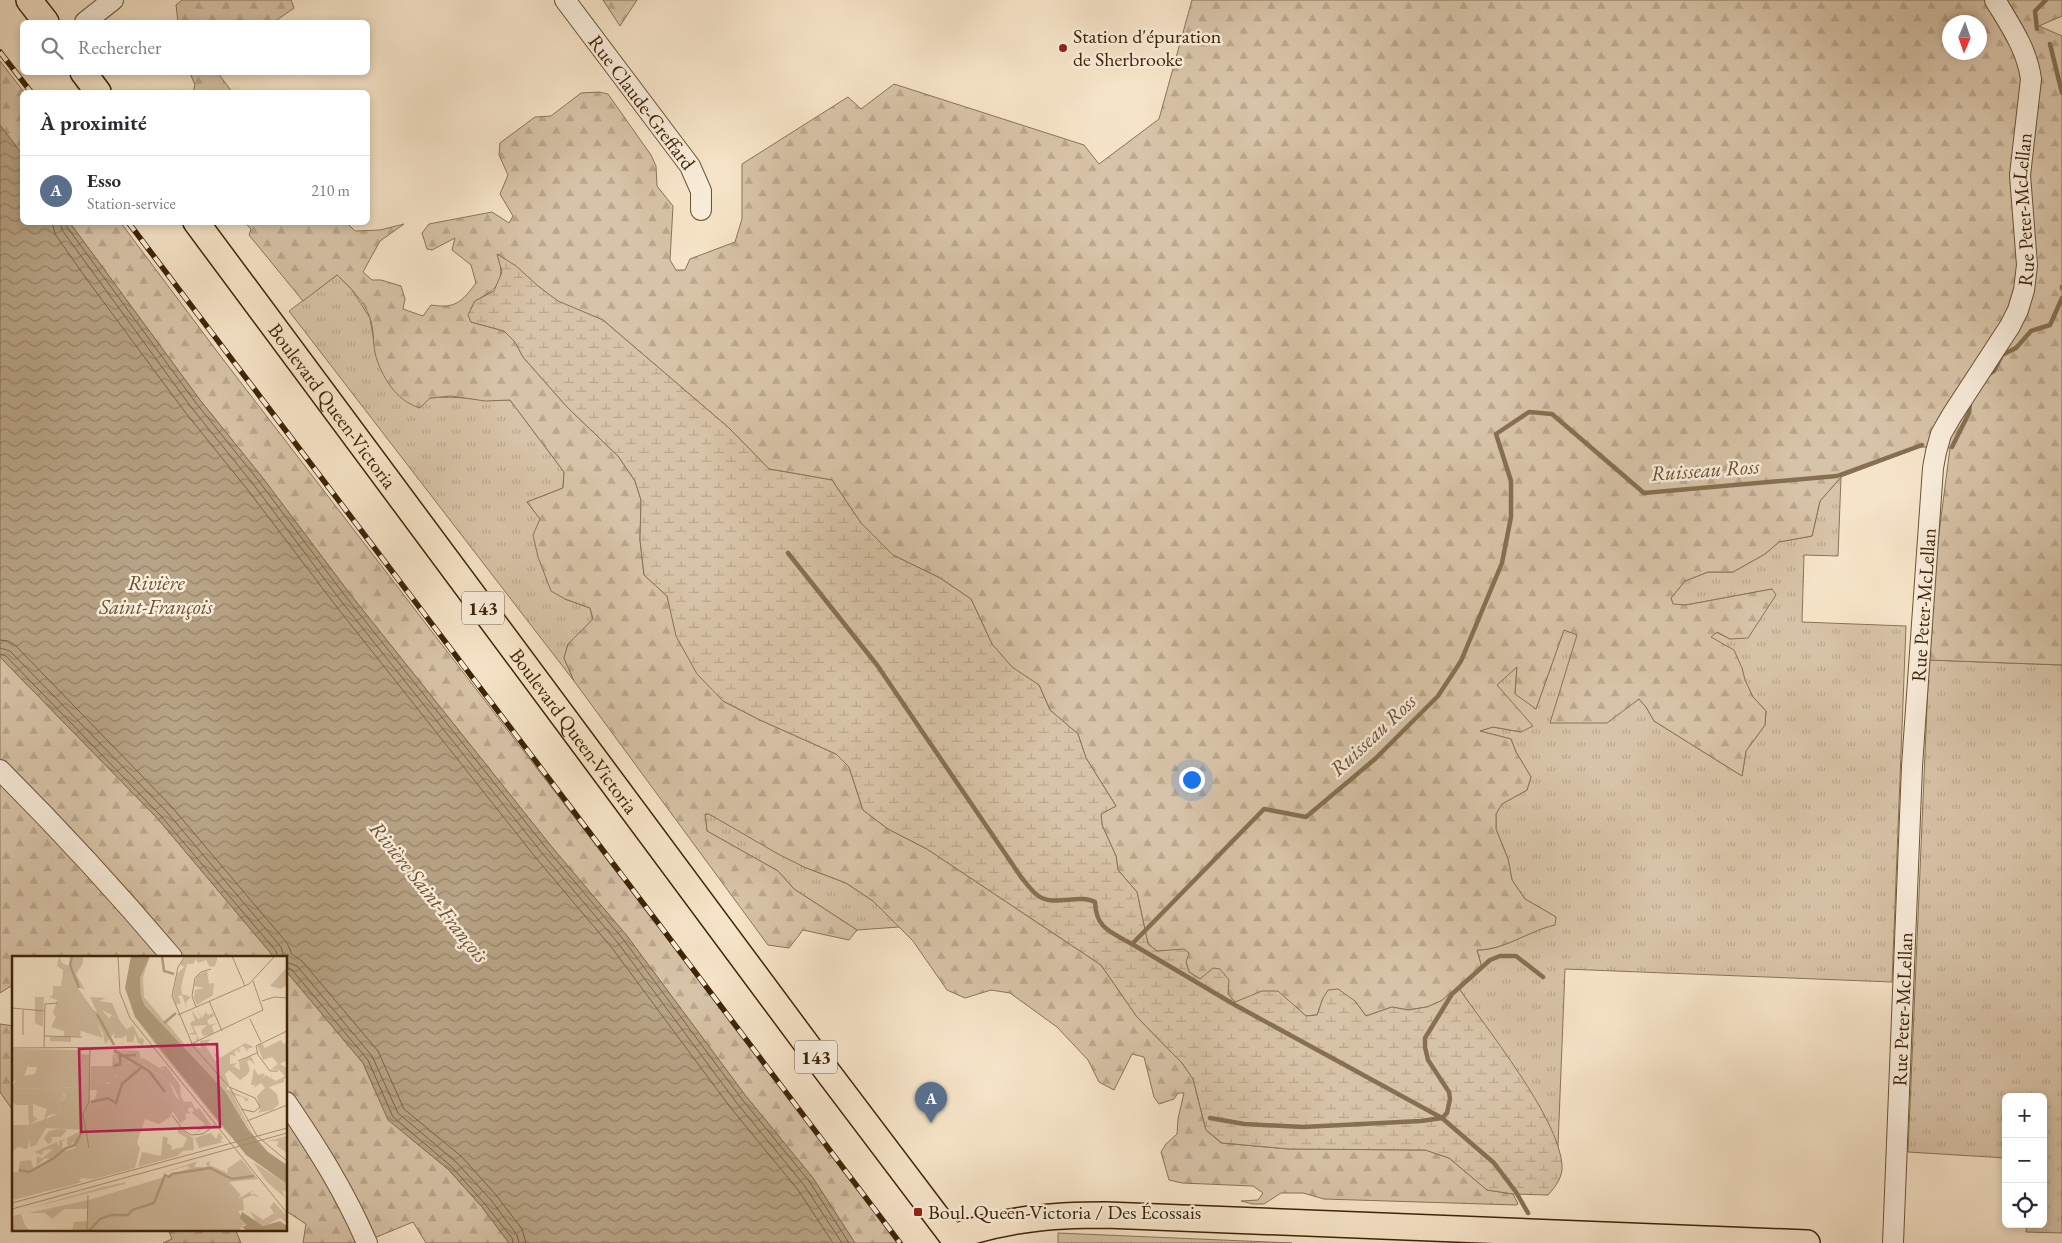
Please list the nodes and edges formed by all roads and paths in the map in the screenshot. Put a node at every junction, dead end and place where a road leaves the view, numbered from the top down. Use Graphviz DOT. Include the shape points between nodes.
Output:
graph roads {
  1 [pos="29,0"];
  2 [pos="113,0"];
  3 [pos="565,0"];
  4 [pos="1995,0"];
  5 [pos="44,20"];
  6 [pos="88,20"];
  7 [pos="85,75"];
  8 [pos="96,90"];
  9 [pos="701,210"];
  10 [pos="198,225"];
  11 [pos="0,770"];
  12 [pos="171,956"];
  13 [pos="288,1105"];
  14 [pos="955,1240"];
  15 [pos="368,1243"];
  16 [pos="1807,1243"];
  17 [pos="1893,1243"];
  1 -- 5 [label="main road"];
  2 -- 6 [label="street"];
  3 -- 9 [label="street, Rue Claude-Greffard" via="690,166 702,191"];
  4 -- 17 [label="street, Rue Peter-McLellan" via="2024,50 2031,79 2020,175 2027,265 2018,310 1941,434 1934,460 1912,766"];
  7 -- 8 [label="main road"];
  10 -- 14 [label="main road, Boulevard Queen-Victoria / 143"];
  11 -- 12 [label="street" via="127,903"];
  13 -- 15 [label="street" via="342,1188"];
  14 -- 16 [label="main road" via="983,1227 1036,1218 1106,1215"];
}
